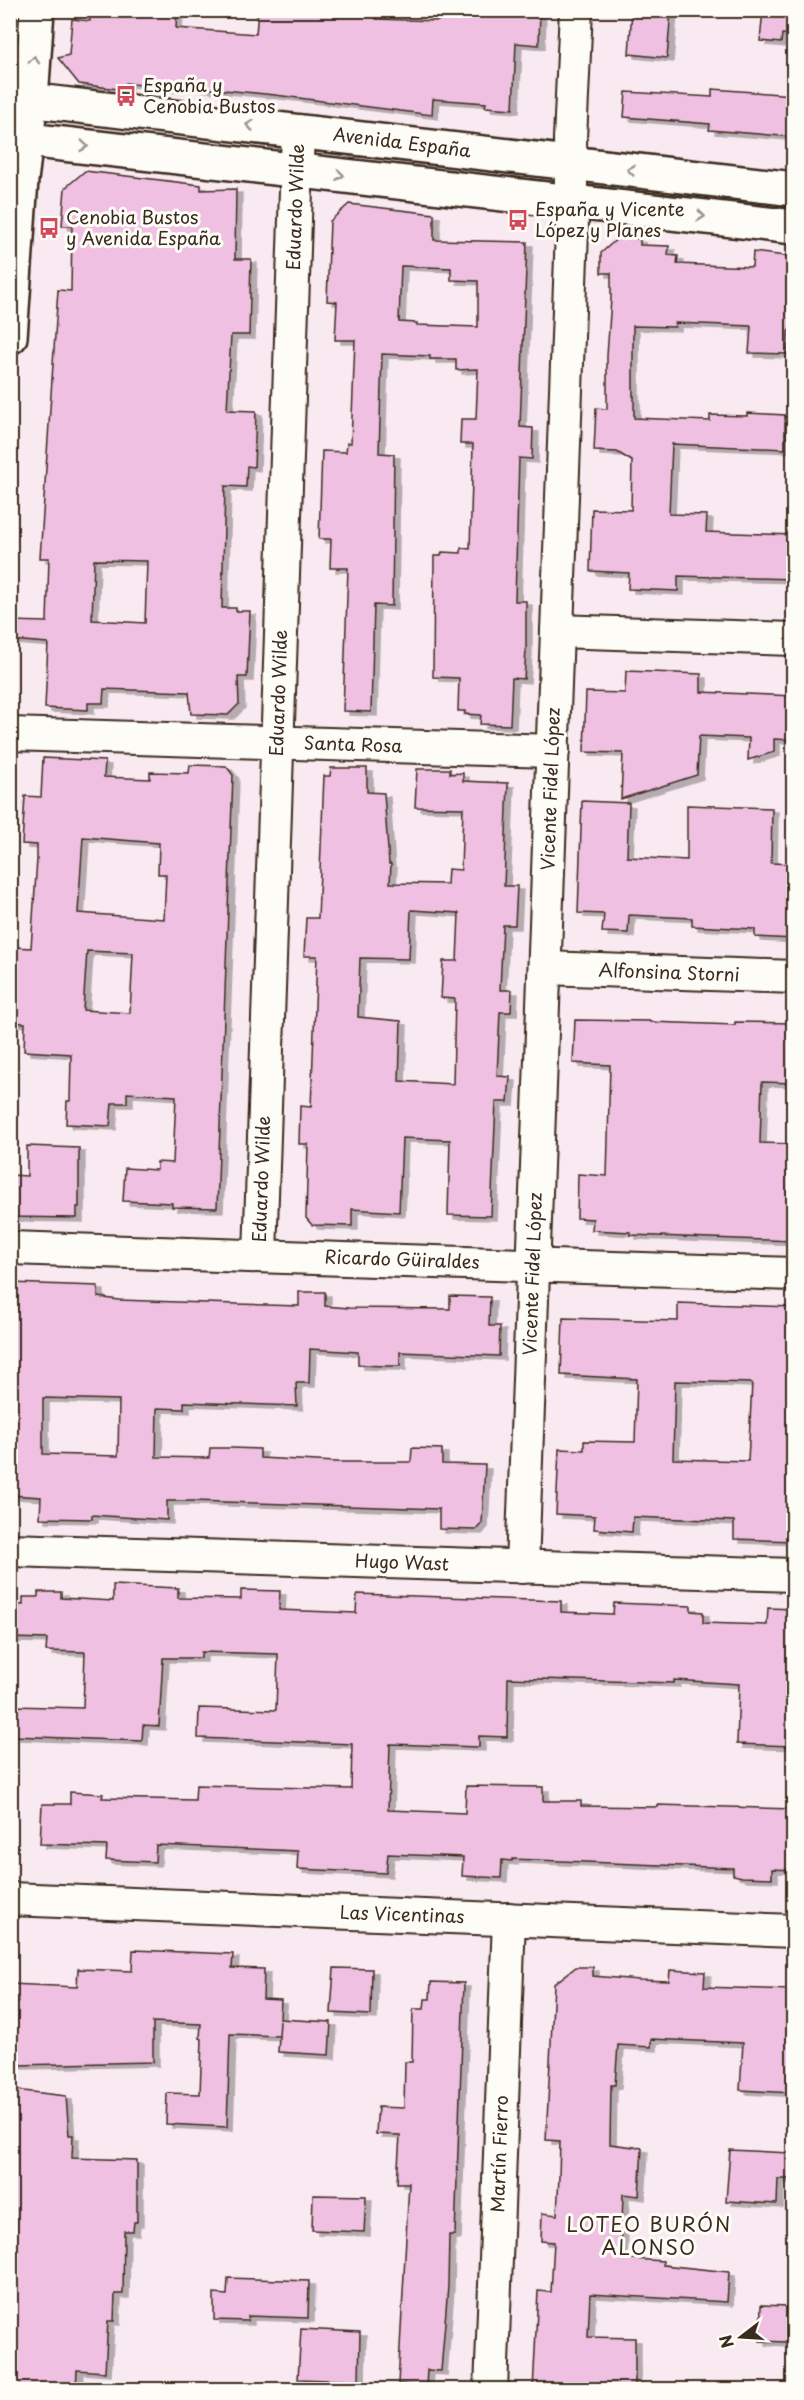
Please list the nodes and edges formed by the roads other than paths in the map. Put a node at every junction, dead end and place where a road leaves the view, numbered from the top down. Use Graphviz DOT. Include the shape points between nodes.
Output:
graph roads {
  1 [pos="37,10"];
  2 [pos="576,10"];
  3 [pos="21,99"];
  4 [pos="298,131"];
  5 [pos="17,153"];
  6 [pos="570,163"];
  7 [pos="297,170"];
  8 [pos="794,189"];
  9 [pos="571,202"];
  10 [pos="794,227"];
  11 [pos="10,337"];
  12 [pos="557,631"];
  13 [pos="794,639"];
  14 [pos="10,734"];
  15 [pos="277,743"];
  16 [pos="553,752"];
  17 [pos="545,968"];
  18 [pos="794,977"];
  19 [pos="10,1248"];
  20 [pos="260,1255"];
  21 [pos="534,1264"];
  22 [pos="794,1274"];
  23 [pos="10,1550"];
  24 [pos="522,1567"];
  25 [pos="794,1575"];
  26 [pos="10,1899"];
  27 [pos="509,1919"];
  28 [pos="794,1931"];
  29 [pos="491,2390"];
  3 -- 1 [label="main road, one-way"];
  2 -- 6 [label="street, Vicente Fidel López"];
  4 -- 3 [label="main road, Avenida España, one-way"];
  3 -- 5 [label="main road"];
  4 -- 6 [label="main road, Avenida España"];
  4 -- 7 [label="street, Eduardo Wilde"];
  5 -- 7 [label="main road, one-way"];
  5 -- 11 [label="main road"];
  8 -- 6 [label="main road, Avenida España, one-way"];
  6 -- 9 [label="street, Vicente Fidel López"];
  7 -- 9 [label="main road, one-way"];
  7 -- 15 [label="street, Eduardo Wilde"];
  9 -- 10 [label="main road, one-way"];
  9 -- 12 [label="street, Vicente Fidel López"];
  12 -- 13 [label="street"];
  12 -- 16 [label="street, Vicente Fidel López"];
  14 -- 15 [label="street, Santa Rosa"];
  15 -- 16 [label="street, Santa Rosa"];
  15 -- 20 [label="street, Eduardo Wilde"];
  16 -- 17 [label="street, Vicente Fidel López"];
  17 -- 18 [label="street, Alfonsina Storni"];
  17 -- 21 [label="street, Vicente Fidel López"];
  19 -- 20 [label="street, Ricardo Güiraldes"];
  20 -- 21 [label="street, Ricardo Güiraldes"];
  21 -- 22 [label="street, Ricardo Güiraldes"];
  21 -- 24 [label="street, Vicente Fidel López"];
  23 -- 24 [label="street, Hugo Wast"];
  24 -- 25 [label="street, Hugo Wast"];
  26 -- 27 [label="street, Las Vicentinas"];
  27 -- 28 [label="street, Las Vicentinas"];
  27 -- 29 [label="street, Martín Fierro"];
}
